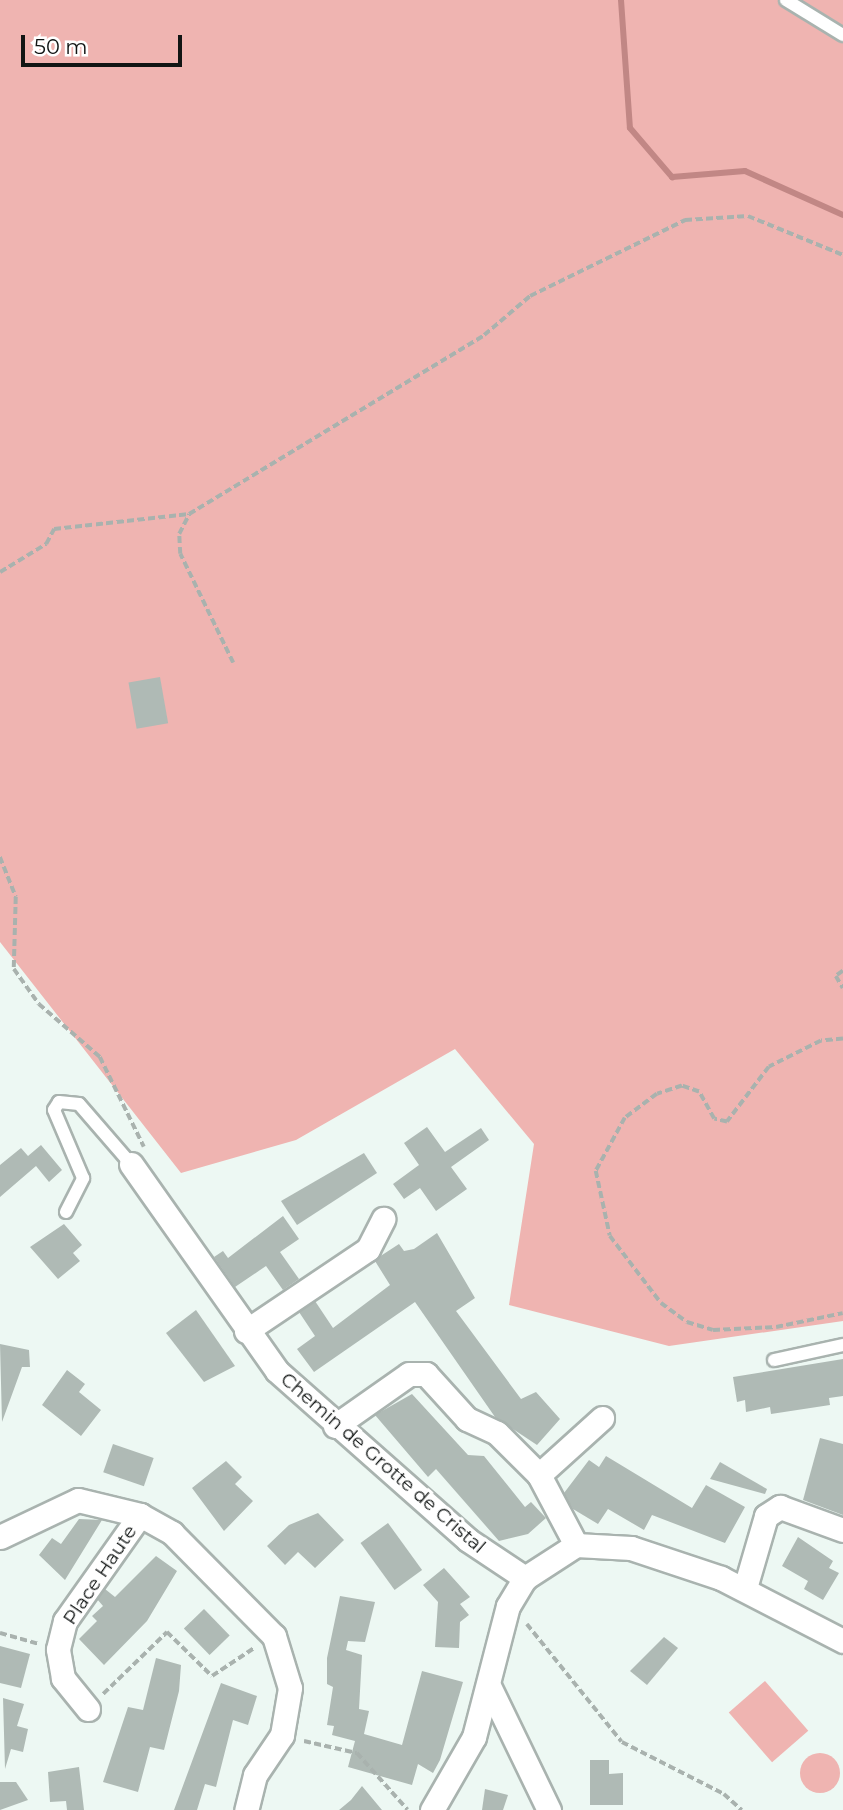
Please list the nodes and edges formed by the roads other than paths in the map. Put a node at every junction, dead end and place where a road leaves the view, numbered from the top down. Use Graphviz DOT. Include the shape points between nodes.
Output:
graph roads {
  1 [pos="786,0"];
  2 [pos="843,34"];
  3 [pos="139,1162"];
  4 [pos="66,1212"];
  5 [pos="383,1219"];
  6 [pos="247,1331"];
  7 [pos="843,1345"];
  8 [pos="774,1360"];
  9 [pos="602,1418"];
  10 [pos="335,1426"];
  11 [pos="539,1475"];
  12 [pos="140,1516"];
  13 [pos="843,1530"];
  14 [pos="0,1537"];
  15 [pos="576,1545"];
  16 [pos="525,1578"];
  17 [pos="745,1588"];
  18 [pos="843,1641"];
  19 [pos="489,1686"];
  20 [pos="88,1709"];
  21 [pos="246,1810"];
  22 [pos="432,1810"];
  23 [pos="549,1810"];
  1 -- 2 [label="lane"];
  3 -- 4 [label="lane" via="79,1104 59,1102 54,1110 83,1178"];
  3 -- 6 [label="street, Chemin de Grotte de Cristal"];
  5 -- 6 [label="street" via="368,1249"];
  6 -- 10 [label="street, Chemin de Grotte de Cristal" via="277,1371"];
  7 -- 8 [label="lane"];
  9 -- 11 [label="street"];
  10 -- 11 [label="street" via="409,1374 426,1374 467,1419 497,1433"];
  10 -- 16 [label="street, Chemin de Grotte de Cristal" via="468,1540"];
  11 -- 15 [label="street"];
  12 -- 14 [label="street" via="78,1500"];
  12 -- 20 [label="street, Place Haute" via="65,1620 58,1649 63,1678"];
  12 -- 21 [label="street" via="172,1533 274,1636 290,1688 282,1735 255,1775"];
  13 -- 17 [label="street" via="780,1507 766,1516"];
  15 -- 16 [label="street"];
  15 -- 17 [label="street" via="631,1548"];
  16 -- 19 [label="street" via="508,1606"];
  17 -- 18 [label="street"];
  19 -- 22 [label="street" via="474,1737"];
  19 -- 23 [label="street"];
}
